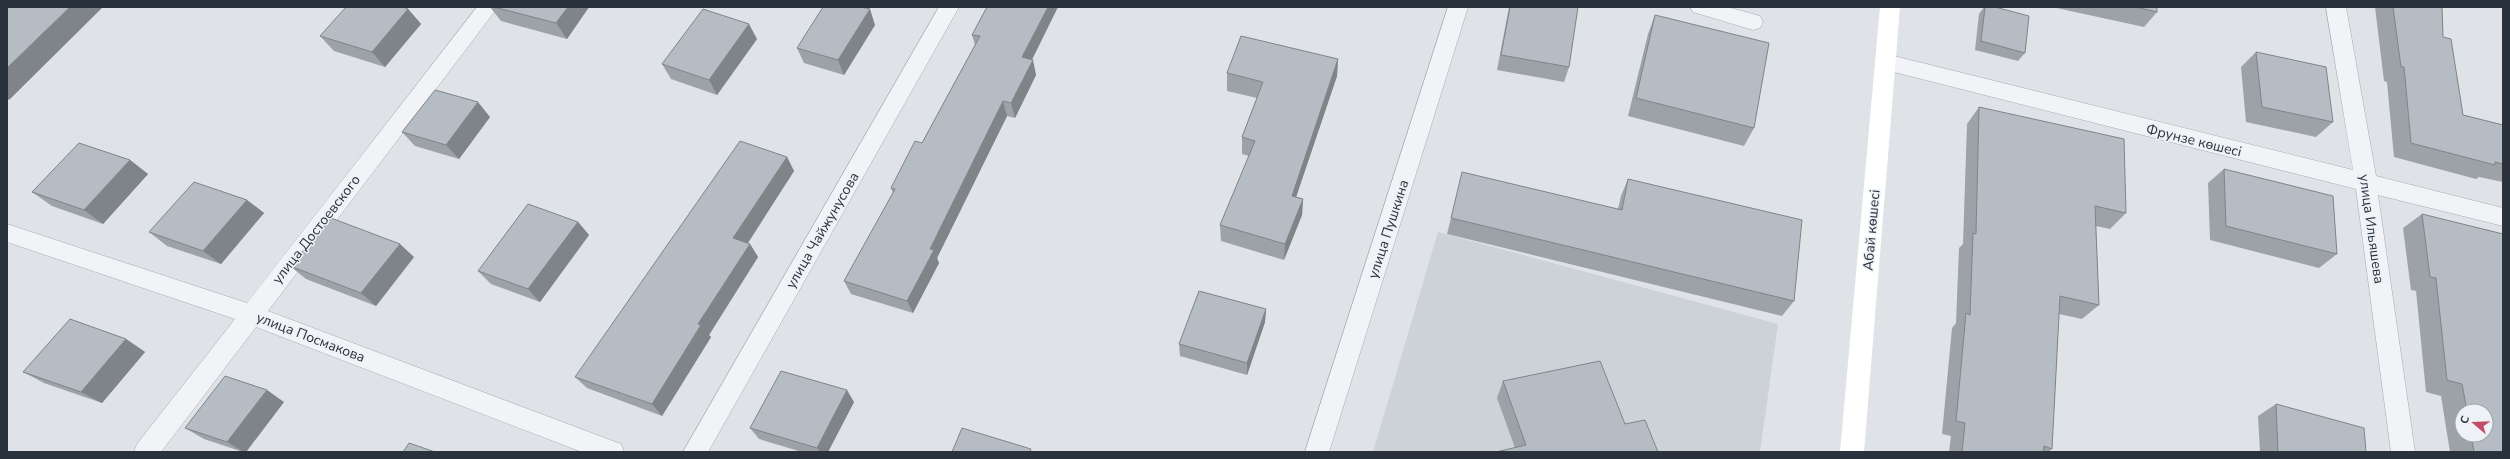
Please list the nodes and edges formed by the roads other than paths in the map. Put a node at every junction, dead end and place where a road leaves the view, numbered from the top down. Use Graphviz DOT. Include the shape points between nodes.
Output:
graph roads {
  1 [pos="488,7"];
  2 [pos="949,7"];
  3 [pos="1458,7"];
  4 [pos="1700,7"];
  5 [pos="1890,7"];
  6 [pos="2336,7"];
  7 [pos="1753,22"];
  8 [pos="1886,62"];
  9 [pos="2366,183"];
  10 [pos="2503,217"];
  11 [pos="7,233"];
  12 [pos="250,314"];
  13 [pos="146,452"];
  14 [pos="612,452"];
  15 [pos="695,452"];
  16 [pos="1317,452"];
  17 [pos="1852,452"];
  18 [pos="2403,452"];
  1 -- 12 [label="street, улица Достоевского"];
  2 -- 15 [label="street, улица Чайжунусова"];
  3 -- 16 [label="street, улица Пушкина"];
  4 -- 7 [label="street"];
  5 -- 8 [label="main road, Абай көшесі"];
  6 -- 9 [label="street, улица Ильяшева"];
  8 -- 9 [label="street, Фрунзе көшесі"];
  8 -- 17 [label="main road, Абай көшесі"];
  9 -- 10 [label="street, Фрунзе көшесі"];
  9 -- 18 [label="street, улица Ильяшева"];
  11 -- 12 [label="street, улица Посмакова"];
  12 -- 13 [label="street, улица Достоевского"];
  12 -- 14 [label="street, улица Посмакова"];
}
